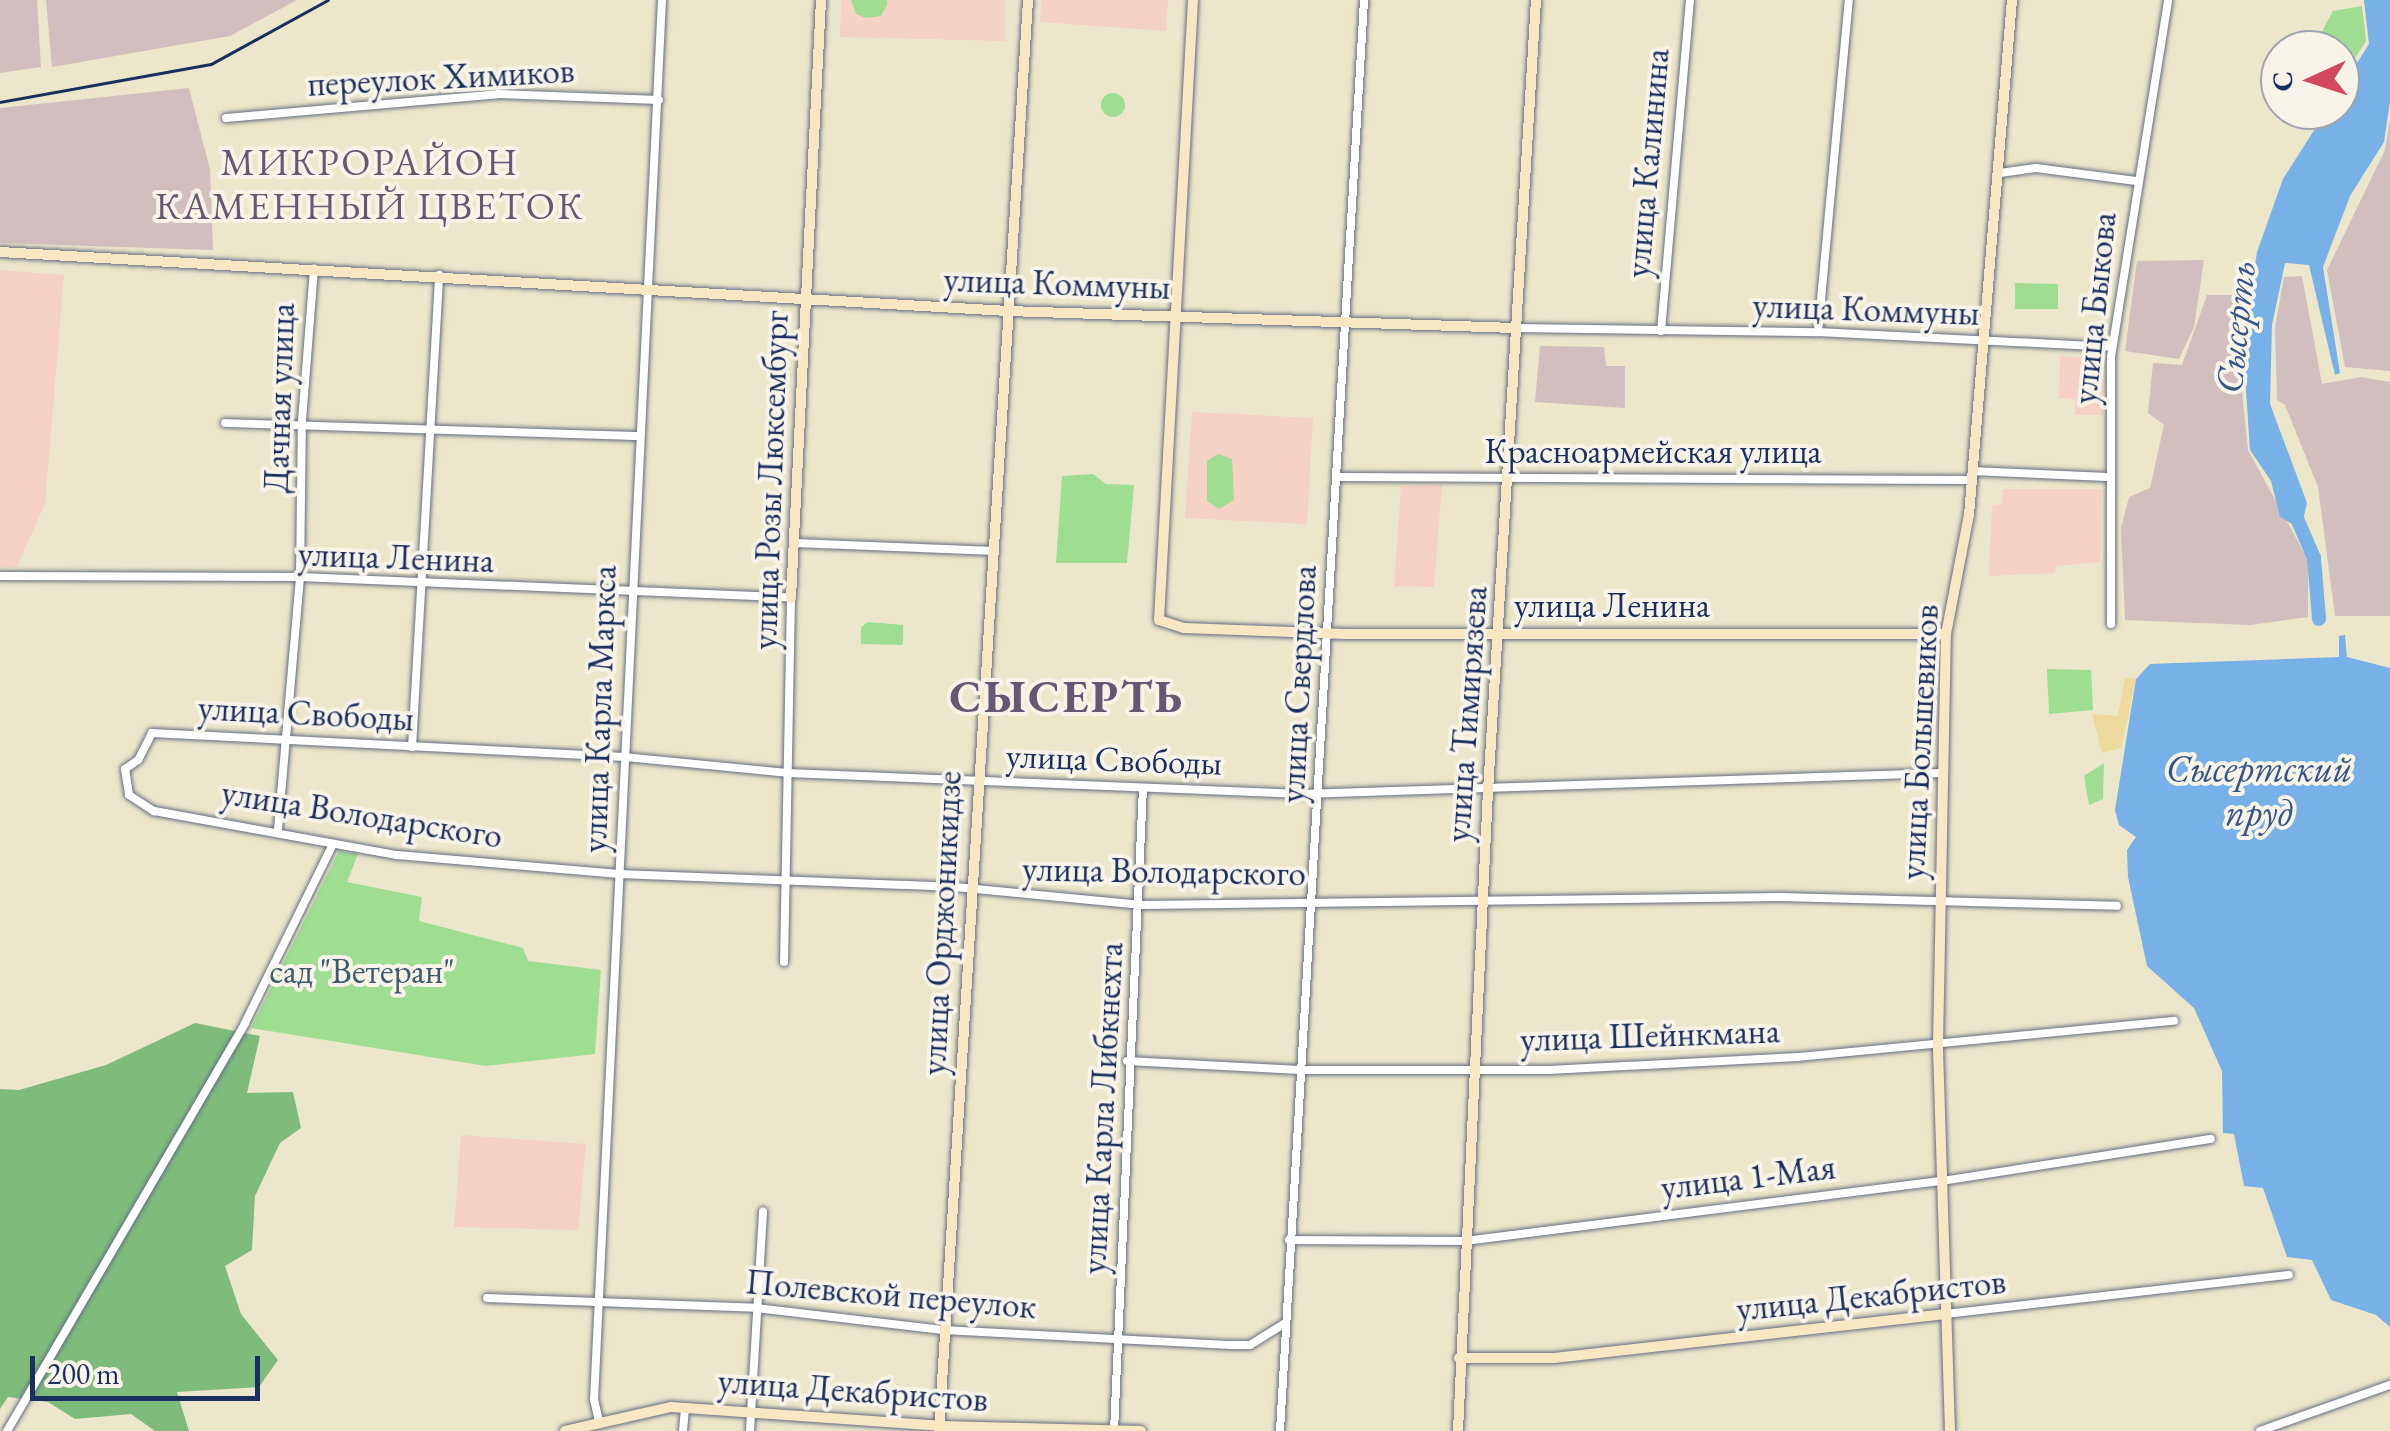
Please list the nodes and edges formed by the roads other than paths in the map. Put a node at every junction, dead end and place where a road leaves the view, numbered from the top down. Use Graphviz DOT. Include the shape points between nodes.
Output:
graph roads {
  1 [pos="662,0"];
  2 [pos="821,0"];
  3 [pos="1028,0"];
  4 [pos="1192,0"];
  5 [pos="1364,0"];
  6 [pos="1536,0"];
  7 [pos="1690,0"];
  8 [pos="1849,0"];
  9 [pos="2012,0"];
  10 [pos="2168,0"];
  11 [pos="659,100"];
  12 [pos="226,118"];
  13 [pos="2000,173"];
  14 [pos="2136,180"];
  15 [pos="0,252"];
  16 [pos="314,268"];
  17 [pos="439,275"];
  18 [pos="647,289"];
  19 [pos="804,298"];
  20 [pos="1008,310"];
  21 [pos="1177,316"];
  22 [pos="1346,320"];
  23 [pos="1516,328"];
  24 [pos="1661,330"];
  25 [pos="1818,332"];
  26 [pos="1982,340"];
  27 [pos="2112,347"];
  28 [pos="302,420"];
  29 [pos="224,423"];
  30 [pos="431,428"];
  31 [pos="638,436"];
  32 [pos="1971,476"];
  33 [pos="2107,477"];
  34 [pos="1336,478"];
  35 [pos="1508,479"];
  36 [pos="793,543"];
  37 [pos="990,551"];
  38 [pos="0,576"];
  39 [pos="300,578"];
  40 [pos="425,584"];
  41 [pos="632,592"];
  42 [pos="791,598"];
  43 [pos="2111,624"];
  44 [pos="1499,632"];
  45 [pos="1328,633"];
  46 [pos="1946,634"];
  47 [pos="286,742"];
  48 [pos="412,747"];
  49 [pos="625,757"];
  50 [pos="125,769"];
  51 [pos="1942,772"];
  52 [pos="788,773"];
  53 [pos="977,782"];
  54 [pos="1143,788"];
  55 [pos="1321,790"];
  56 [pos="1488,791"];
  57 [pos="278,830"];
  58 [pos="333,844"];
  59 [pos="619,874"];
  60 [pos="788,878"];
  61 [pos="969,889"];
  62 [pos="1314,900"];
  63 [pos="1939,901"];
  64 [pos="1142,905"];
  65 [pos="1481,906"];
  66 [pos="2117,906"];
  67 [pos="784,962"];
  68 [pos="2174,1021"];
  69 [pos="1938,1045"];
  70 [pos="1128,1061"];
  71 [pos="1473,1068"];
  72 [pos="1300,1070"];
  73 [pos="2211,1139"];
  74 [pos="1942,1181"];
  75 [pos="763,1211"];
  76 [pos="1289,1240"];
  77 [pos="1465,1241"];
  78 [pos="2289,1276"];
  79 [pos="487,1298"];
  80 [pos="600,1303"];
  81 [pos="756,1308"];
  82 [pos="1944,1314"];
  83 [pos="1284,1324"];
  84 [pos="943,1330"];
  85 [pos="1116,1340"];
  86 [pos="1459,1358"];
  87 [pos="2390,1386"];
  88 [pos="684,1407"];
  89 [pos="751,1409"];
  90 [pos="599,1421"];
  91 [pos="939,1428"];
  92 [pos="578,1429"];
  93 [pos="7,1431"];
  94 [pos="565,1431"];
  95 [pos="683,1431"];
  96 [pos="750,1431"];
  97 [pos="1114,1431"];
  98 [pos="1141,1431"];
  99 [pos="1280,1431"];
  100 [pos="1458,1431"];
  101 [pos="1950,1431"];
  102 [pos="2260,1431"];
  1 -- 11 [label="street, улица Карла Маркса"];
  2 -- 19 [label="street, улица Розы Люксембург"];
  3 -- 20 [label="street, улица Орджоникидзе"];
  4 -- 21 [label="street"];
  5 -- 22 [label="street, улица Свердлова"];
  6 -- 23 [label="street, улица Тимирязева"];
  7 -- 24 [label="street, улица Калинина"];
  8 -- 25 [label="street"];
  9 -- 13 [label="street, улица Большевиков"];
  10 -- 14 [label="street, улица Быкова"];
  11 -- 12 [label="street, переулок Химиков" via="498,94"];
  11 -- 18 [label="street, улица Карла Маркса"];
  13 -- 14 [label="street" via="2036,168"];
  13 -- 26 [label="street, улица Большевиков"];
  14 -- 27 [label="street, улица Быкова"];
  15 -- 16 [label="street, улица Коммуны"];
  16 -- 17 [label="street, улица Коммуны"];
  16 -- 28 [label="street, Дачная улица"];
  17 -- 18 [label="street, улица Коммуны"];
  17 -- 30 [label="street"];
  18 -- 19 [label="street, улица Коммуны"];
  18 -- 31 [label="street, улица Карла Маркса"];
  19 -- 20 [label="street, улица Коммуны"];
  19 -- 36 [label="street, улица Розы Люксембург"];
  20 -- 21 [label="street, улица Коммуны"];
  20 -- 37 [label="street, улица Орджоникидзе"];
  21 -- 22 [label="street, улица Коммуны"];
  21 -- 45 [label="street, улица Ленина" via="1159,620 1184,628"];
  22 -- 23 [label="street, улица Коммуны"];
  22 -- 34 [label="street, улица Свердлова"];
  23 -- 24 [label="street, улица Коммуны"];
  23 -- 35 [label="street, улица Тимирязева"];
  24 -- 25 [label="street, улица Коммуны"];
  25 -- 26 [label="street, улица Коммуны"];
  26 -- 27 [label="street, улица Коммуны"];
  26 -- 32 [label="street, улица Большевиков"];
  27 -- 33 [label="street, улица Быкова"];
  28 -- 29 [label="street"];
  28 -- 30 [label="street"];
  28 -- 39 [label="street, Дачная улица"];
  30 -- 31 [label="street"];
  30 -- 40 [label="street"];
  31 -- 41 [label="street, улица Карла Маркса"];
  32 -- 33 [label="street, Красноармейская улица"];
  32 -- 35 [label="street, Красноармейская улица"];
  32 -- 46 [label="street, улица Большевиков"];
  33 -- 43 [label="street, улица Быкова"];
  34 -- 35 [label="street, Красноармейская улица"];
  34 -- 45 [label="street, улица Свердлова"];
  35 -- 44 [label="street, улица Тимирязева"];
  36 -- 37 [label="street"];
  36 -- 42 [label="street, улица Розы Люксембург"];
  37 -- 53 [label="street, улица Орджоникидзе"];
  38 -- 39 [label="street, улица Ленина"];
  39 -- 40 [label="street, улица Ленина"];
  39 -- 47 [label="street, Дачная улица"];
  40 -- 41 [label="street, улица Ленина"];
  40 -- 48 [label="street"];
  41 -- 42 [label="street, улица Ленина"];
  41 -- 49 [label="street, улица Карла Маркса"];
  42 -- 52 [label="street, улица Розы Люксембург"];
  44 -- 45 [label="street, улица Ленина"];
  44 -- 46 [label="street, улица Ленина"];
  44 -- 56 [label="street, улица Тимирязева"];
  45 -- 55 [label="street, улица Свердлова"];
  46 -- 51 [label="street, улица Большевиков"];
  47 -- 48 [label="street, улица Свободы"];
  47 -- 50 [label="street, улица Свободы" via="152,733"];
  47 -- 57 [label="street, Дачная улица"];
  48 -- 49 [label="street, улица Свободы"];
  49 -- 52 [label="street, улица Свободы"];
  49 -- 59 [label="street, улица Карла Маркса"];
  50 -- 57 [label="street, улица Володарского" via="129,795 154,811"];
  51 -- 56 [label="street, улица Свободы"];
  51 -- 63 [label="street, улица Большевиков"];
  52 -- 53 [label="street, улица Свободы"];
  52 -- 60 [label="street, улица Розы Люксембург"];
  53 -- 54 [label="street, улица Свободы"];
  53 -- 61 [label="street, улица Орджоникидзе"];
  54 -- 55 [label="street, улица Свободы"];
  54 -- 64 [label="street, улица Карла Либкнехта"];
  55 -- 56 [label="street, улица Свободы"];
  55 -- 62 [label="street, улица Свердлова"];
  56 -- 65 [label="street, улица Тимирязева"];
  57 -- 58 [label="street, улица Володарского"];
  58 -- 59 [label="street, улица Володарского"];
  58 -- 93 [label="street" via="246,1023"];
  59 -- 60 [label="street, улица Володарского"];
  59 -- 80 [label="street, улица Карла Маркса"];
  60 -- 61 [label="street, улица Володарского"];
  60 -- 67 [label="street, улица Розы Люксембург"];
  61 -- 64 [label="street, улица Володарского"];
  61 -- 84 [label="street, улица Орджоникидзе"];
  62 -- 64 [label="street, улица Володарского"];
  62 -- 65 [label="street, улица Володарского"];
  62 -- 72 [label="street, улица Свердлова"];
  63 -- 65 [label="street, улица Володарского" via="1781,897"];
  63 -- 66 [label="street, улица Володарского"];
  63 -- 69 [label="street, улица Большевиков"];
  64 -- 70 [label="street, улица Карла Либкнехта"];
  65 -- 71 [label="street, улица Тимирязева"];
  68 -- 69 [label="street, улица Шейнкмана"];
  69 -- 71 [label="street, улица Шейнкмана" via="1549,1070"];
  69 -- 74 [label="street, улица Большевиков"];
  70 -- 72 [label="street, улица Шейнкмана"];
  70 -- 85 [label="street, улица Карла Либкнехта"];
  71 -- 72 [label="street, улица Шейнкмана"];
  71 -- 77 [label="street, улица Тимирязева"];
  72 -- 76 [label="street, улица Свердлова"];
  73 -- 74 [label="street, улица 1-Мая"];
  74 -- 77 [label="street, улица 1-Мая"];
  74 -- 82 [label="street, улица Большевиков"];
  75 -- 81 [label="street"];
  76 -- 77 [label="street, улица 1-Мая"];
  76 -- 83 [label="street, улица Свердлова"];
  77 -- 86 [label="street, улица Тимирязева"];
  78 -- 82 [label="street, улица Декабристов"];
  79 -- 80 [label="street, Полевской переулок"];
  80 -- 81 [label="street, Полевской переулок"];
  80 -- 90 [label="street, улица Карла Маркса"];
  81 -- 84 [label="street, Полевской переулок"];
  81 -- 89 [label="street"];
  82 -- 86 [label="street, улица Декабристов" via="1554,1358"];
  82 -- 101 [label="street, улица Большевиков"];
  83 -- 85 [label="street, Полевской переулок" via="1250,1345"];
  83 -- 99 [label="street, улица Свердлова"];
  84 -- 85 [label="street, Полевской переулок"];
  84 -- 91 [label="street, улица Орджоникидзе"];
  85 -- 97 [label="street, улица Карла Либкнехта"];
  86 -- 100 [label="street, улица Тимирязева"];
  87 -- 102 [label="street"];
  88 -- 89 [label="street, улица Декабристов"];
  88 -- 90 [label="street, улица Декабристов"];
  88 -- 95 [label="street"];
  89 -- 91 [label="street, улица Декабристов"];
  89 -- 96 [label="street"];
  90 -- 92 [label="street, улица Декабристов"];
  91 -- 97 [label="street, улица Декабристов"];
  92 -- 94 [label="street, улица Декабристов"];
  97 -- 98 [label="street, улица Декабристов"];
}
